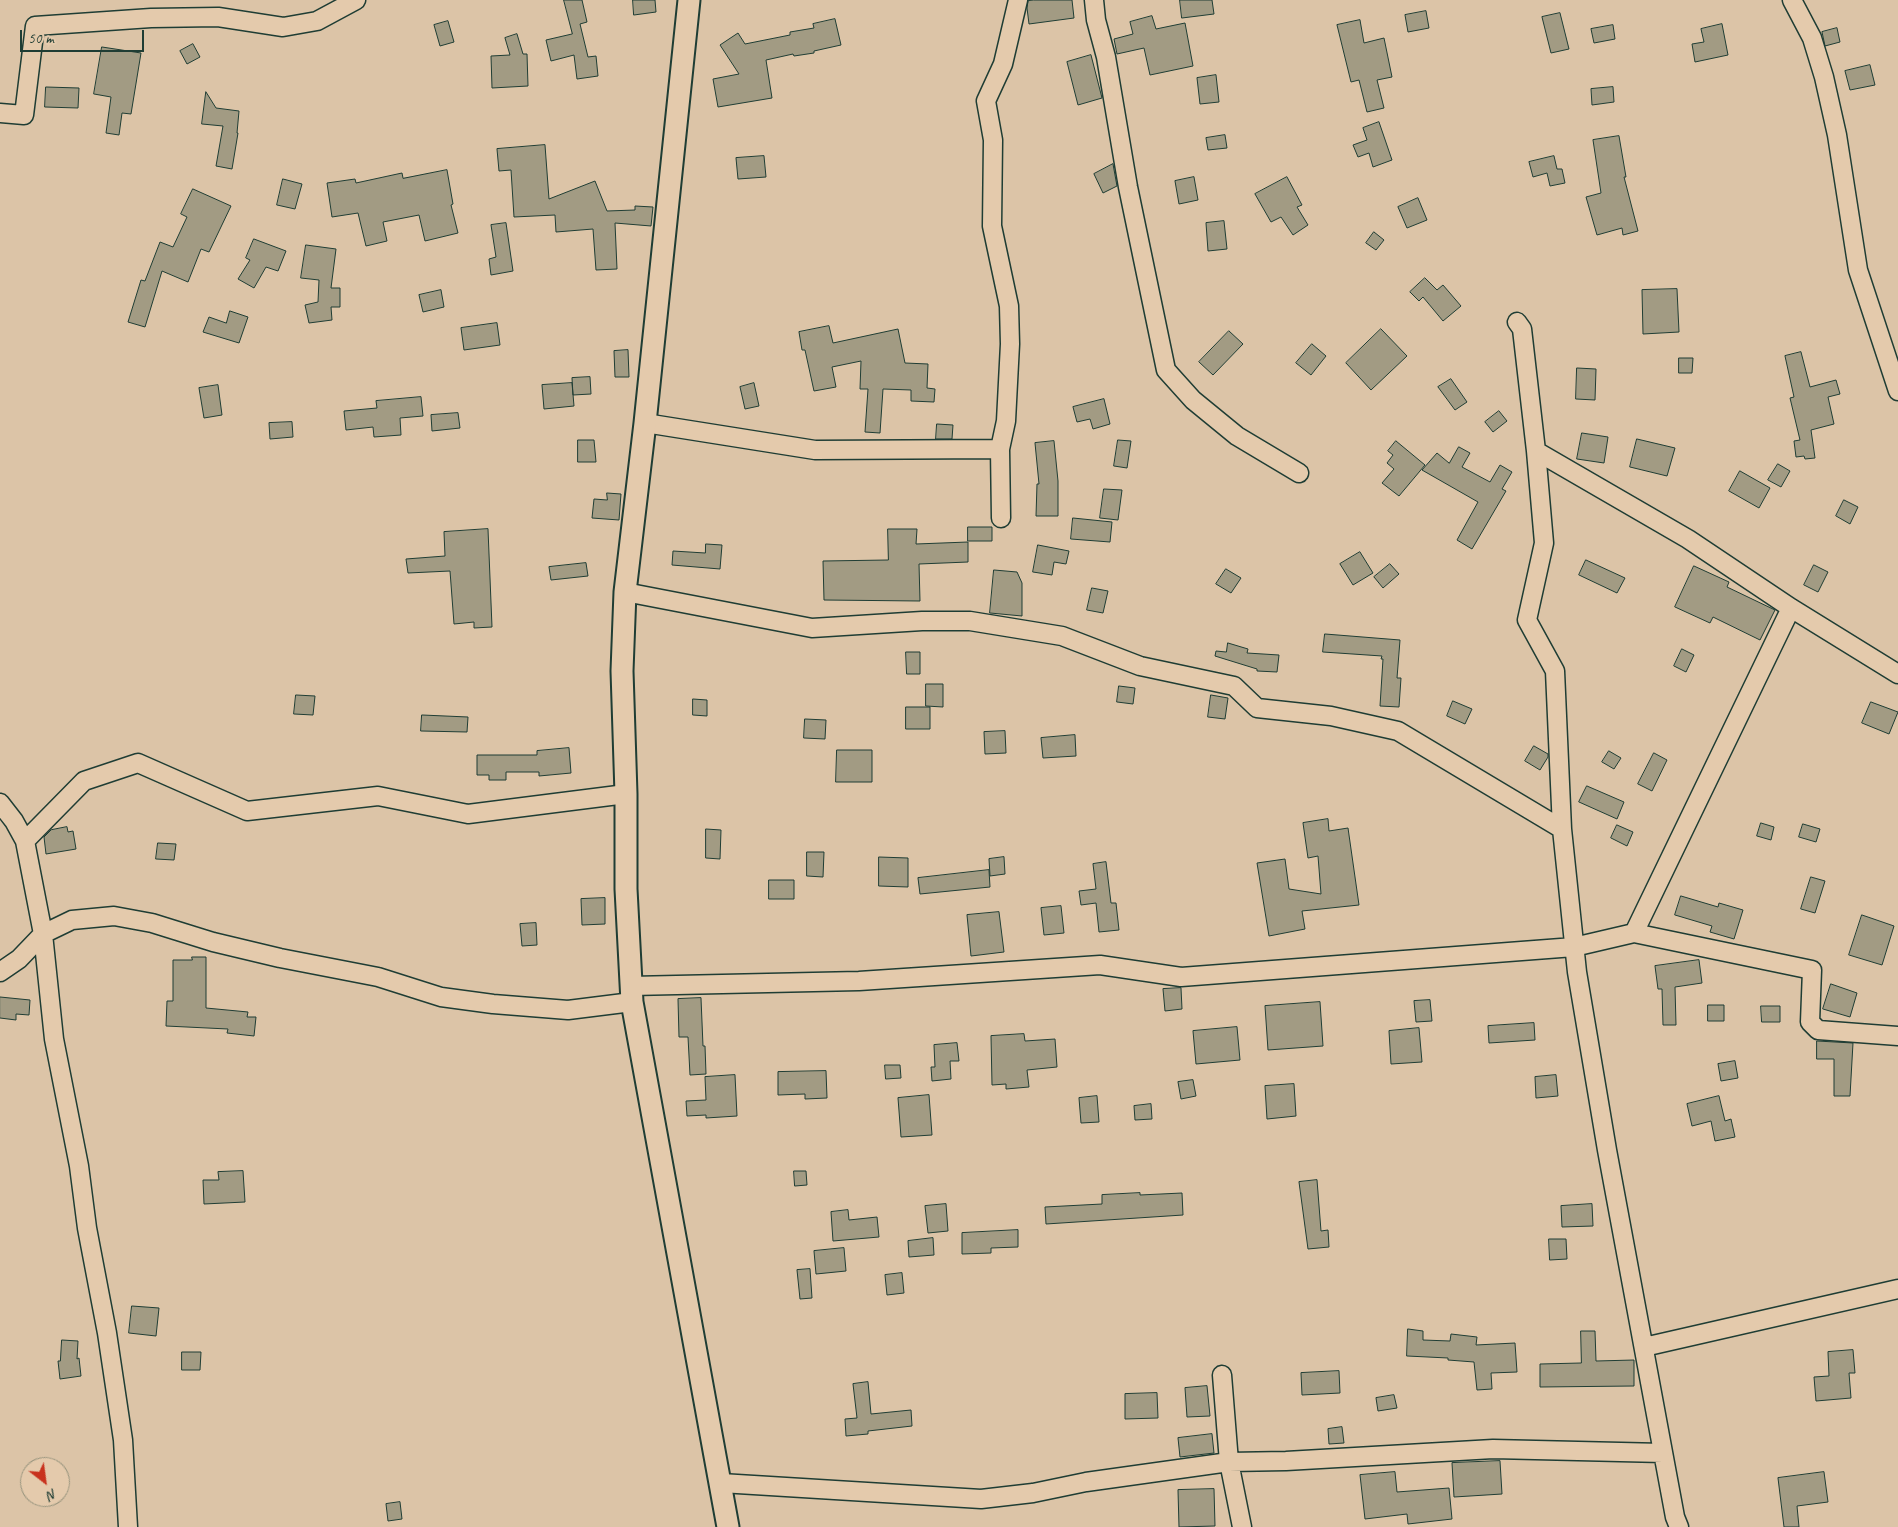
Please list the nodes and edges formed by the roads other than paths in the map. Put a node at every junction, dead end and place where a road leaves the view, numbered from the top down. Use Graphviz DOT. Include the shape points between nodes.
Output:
graph roads {
  1 [pos="356,0"];
  2 [pos="689,0"];
  3 [pos="1018,0"];
  4 [pos="1094,0"];
  5 [pos="1792,0"];
  6 [pos="0,113"];
  7 [pos="1517,322"];
  8 [pos="1898,391"];
  9 [pos="644,423"];
  10 [pos="1000,449"];
  11 [pos="1536,451"];
  12 [pos="1299,473"];
  13 [pos="1001,518"];
  14 [pos="625,592"];
  15 [pos="1791,608"];
  16 [pos="1898,674"];
  17 [pos="626,794"];
  18 [pos="0,803"];
  19 [pos="1562,829"];
  20 [pos="25,841"];
  21 [pos="1634,933"];
  22 [pos="43,934"];
  23 [pos="1574,947"];
  24 [pos="0,972"];
  25 [pos="632,994"];
  26 [pos="1898,1036"];
  27 [pos="1898,1289"];
  28 [pos="1644,1347"];
  29 [pos="1222,1375"];
  30 [pos="1663,1453"];
  31 [pos="1229,1462"];
  32 [pos="721,1483"];
  33 [pos="128,1527"];
  34 [pos="728,1527"];
  35 [pos="1242,1527"];
  36 [pos="1679,1527"];
  1 -- 6 [label="street" via="317,21 283,27 218,16 35,26 24,116"];
  2 -- 9 [label="street"];
  3 -- 10 [label="street" via="1003,64 986,101 993,140 992,226 1009,306 1006,421"];
  4 -- 12 [label="street" via="1166,370 1193,400 1237,436"];
  5 -- 8 [label="street" via="1812,38 1824,76 1837,135 1858,270"];
  7 -- 11 [label="street" via="1522,329"];
  9 -- 10 [label="street" via="815,450"];
  9 -- 14 [label="street"];
  10 -- 13 [label="street"];
  11 -- 15 [label="street" via="1688,539"];
  11 -- 19 [label="street" via="1544,543 1527,620 1555,671"];
  14 -- 17 [label="street" via="622,670"];
  14 -- 19 [label="street" via="812,628 970,621 1062,636 1140,666 1234,686 1257,708 1331,716 1398,731"];
  15 -- 16 [label="street"];
  15 -- 21 [label="street"];
  17 -- 20 [label="street" via="468,814 378,796 247,811 138,763 84,781"];
  17 -- 25 [label="street" via="626,889"];
  18 -- 20 [label="street"];
  19 -- 23 [label="street"];
  20 -- 22 [label="street"];
  21 -- 23 [label="street"];
  21 -- 26 [label="street" via="1812,970 1810,1022 1818,1030"];
  22 -- 24 [label="street" via="19,959"];
  22 -- 25 [label="street" via="72,920 114,916 152,923 280,958 378,977 441,996 494,1004 568,1010"];
  22 -- 33 [label="street" via="54,1039 107,1333 122,1440"];
  23 -- 25 [label="street" via="1181,977 1100,964"];
  23 -- 28 [label="street"];
  25 -- 32 [label="street"];
  27 -- 28 [label="street"];
  28 -- 30 [label="street"];
  29 -- 31 [label="street"];
  30 -- 31 [label="street" via="1493,1449"];
  30 -- 36 [label="street"];
  31 -- 32 [label="street" via="1086,1482 1033,1493 981,1498"];
  31 -- 35 [label="street"];
  32 -- 34 [label="street"];
}
